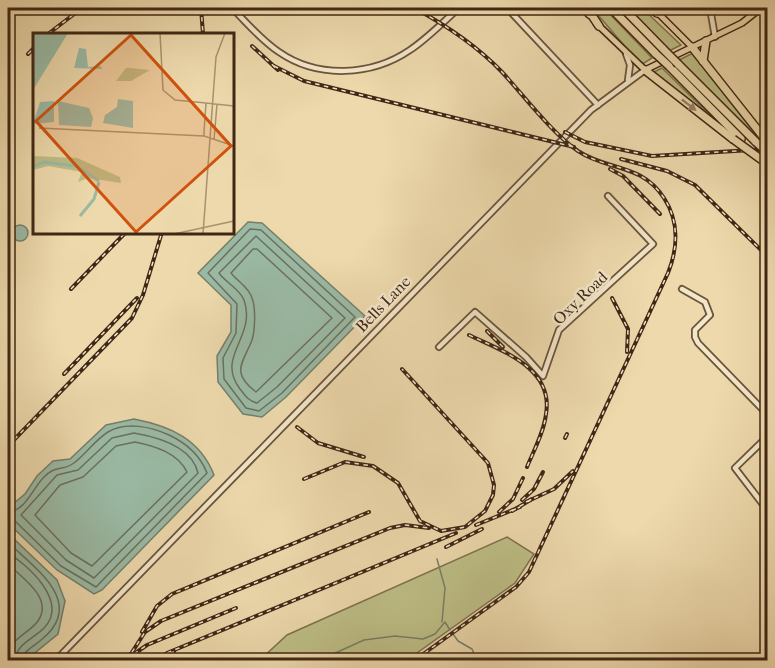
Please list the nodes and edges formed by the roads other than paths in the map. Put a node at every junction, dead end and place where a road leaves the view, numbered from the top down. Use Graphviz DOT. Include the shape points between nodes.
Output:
graph roads {
  1 [pos="232,8"];
  2 [pos="459,8"];
  3 [pos="507,8"];
  4 [pos="582,8"];
  5 [pos="588,8"];
  6 [pos="611,8"];
  7 [pos="623,8"];
  8 [pos="710,8"];
  9 [pos="761,8"];
  10 [pos="654,9"];
  11 [pos="600,26"];
  12 [pos="715,37"];
  13 [pos="706,41"];
  14 [pos="692,47"];
  15 [pos="626,54"];
  16 [pos="703,61"];
  17 [pos="645,70"];
  18 [pos="627,81"];
  19 [pos="598,105"];
  20 [pos="737,139"];
  21 [pos="766,141"];
  22 [pos="768,153"];
  23 [pos="765,163"];
  24 [pos="608,196"];
  25 [pos="682,289"];
  26 [pos="439,347"];
  27 [pos="768,415"];
  28 [pos="768,436"];
  29 [pos="768,511"];
  30 [pos="56,660"];
  1 -- 2 [label="street" via="262,39 289,58 310,67 345,71 369,68 402,55"];
  3 -- 19 [label="street"];
  4 -- 11 [label="main road"];
  5 -- 11 [label="highway"];
  6 -- 20 [label="highway, bridge"];
  7 -- 22 [label="highway, bridge"];
  8 -- 12 [label="street"];
  9 -- 12 [label="main road, Bells Lane"];
  10 -- 14 [label="main road"];
  11 -- 15 [label="main road"];
  12 -- 13 [label="main road, Bells Lane"];
  13 -- 14 [label="main road, Bells Lane"];
  13 -- 16 [label="highway"];
  14 -- 16 [label="highway"];
  14 -- 17 [label="main road, Bells Lane"];
  15 -- 17 [label="main road"];
  15 -- 18 [label="street" via="630,65"];
  16 -- 21 [label="highway"];
  17 -- 18 [label="street, Bells Lane"];
  17 -- 20 [label="highway, one-way"];
  18 -- 19 [label="street, Bells Lane"];
  19 -- 30 [label="street, Bells Lane"];
  20 -- 23 [label="highway, bridge"];
  24 -- 26 [label="street, Oxy Road" via="653,244 559,330 543,376 475,312"];
  25 -- 27 [label="street" via="705,302 710,315 695,330 698,343"];
  28 -- 29 [label="street" via="735,468"];
}
